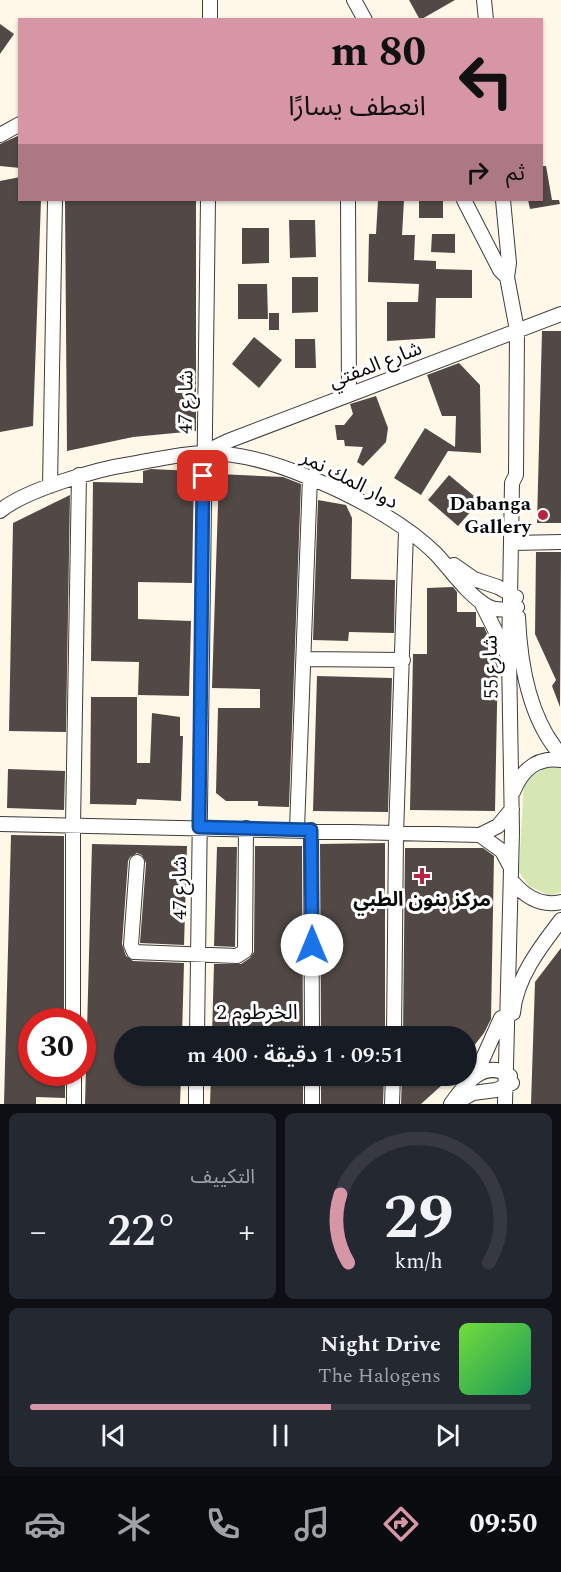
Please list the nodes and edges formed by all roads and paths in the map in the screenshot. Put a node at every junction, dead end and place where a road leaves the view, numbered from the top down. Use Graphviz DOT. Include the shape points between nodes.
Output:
graph roads {
  1 [pos="210,0"];
  2 [pos="354,0"];
  3 [pos="484,0"];
  4 [pos="210,18"];
  5 [pos="364,18"];
  6 [pos="486,18"];
  7 [pos="18,125"];
  8 [pos="0,135"];
  9 [pos="55,201"];
  10 [pos="208,201"];
  11 [pos="348,201"];
  12 [pos="465,201"];
  13 [pos="503,201"];
  14 [pos="505,269"];
  15 [pos="561,314"];
  16 [pos="517,330"];
  17 [pos="349,394"];
  18 [pos="203,453"];
  19 [pos="79,475"];
  20 [pos="310,477"];
  21 [pos="50,486"];
  22 [pos="0,511"];
  23 [pos="406,531"];
  24 [pos="561,542"];
  25 [pos="516,543"];
  26 [pos="436,555"];
  27 [pos="511,563"];
  28 [pos="491,585"];
  29 [pos="481,602"];
  30 [pos="514,602"];
  31 [pos="509,657"];
  32 [pos="304,659"];
  33 [pos="403,660"];
  34 [pos="561,755"];
  35 [pos="561,760"];
  36 [pos="512,803"];
  37 [pos="0,824"];
  38 [pos="72,825"];
  39 [pos="199,827"];
  40 [pos="246,828"];
  41 [pos="297,829"];
  42 [pos="311,830"];
  43 [pos="396,835"];
  44 [pos="480,835"];
  45 [pos="137,862"];
  46 [pos="511,874"];
  47 [pos="561,902"];
  48 [pos="561,920"];
  49 [pos="198,955"];
  50 [pos="510,1004"];
  51 [pos="73,1008"];
  52 [pos="197,1026"];
  53 [pos="312,1026"];
  54 [pos="394,1026"];
  55 [pos="477,1073"];
  56 [pos="477,1074"];
  57 [pos="508,1080"];
  58 [pos="74,1086"];
  59 [pos="196,1086"];
  60 [pos="312,1086"];
  61 [pos="393,1086"];
  62 [pos="467,1086"];
  63 [pos="484,1092"];
  64 [pos="74,1104"];
  65 [pos="196,1104"];
  66 [pos="312,1104"];
  67 [pos="392,1104"];
  68 [pos="452,1104"];
  69 [pos="497,1104"];
  70 [pos="505,1104"];
  71 [pos="512,1104"];
  1 -- 4 [label="street"];
  2 -- 5 [label="street"];
  3 -- 6 [label="street"];
  7 -- 8 [label="street"];
  9 -- 21 [label="street"];
  10 -- 18 [label="street, شارع 47"];
  11 -- 17 [label="street"];
  12 -- 14 [label="street"];
  13 -- 14 [label="street"];
  14 -- 16 [label="street, شارع 55"];
  15 -- 16 [label="street, شارع المفتي"];
  16 -- 17 [label="street, شارع المفتي"];
  16 -- 25 [label="street, شارع 55" via="516,475 512,483"];
  17 -- 18 [label="street, شارع المفتي"];
  18 -- 19 [label="street, دوار المك نمر"];
  18 -- 20 [label="street, دوار المك نمر" via="276,465"];
  18 -- 39 [label="street, شارع 47"];
  19 -- 21 [label="street, دوار المك نمر"];
  19 -- 38 [label="street"];
  20 -- 23 [label="street, دوار المك نمر"];
  20 -- 32 [label="street"];
  21 -- 22 [label="street, دوار المك نمر"];
  23 -- 26 [label="street, دوار المك نمر"];
  23 -- 33 [label="street"];
  24 -- 25 [label="street"];
  25 -- 27 [label="street, شارع 55"];
  25 -- 30 [label="street"];
  26 -- 28 [label="street"];
  26 -- 29 [label="street, دوار المك نمر"];
  27 -- 28 [label="street" via="504,577"];
  27 -- 30 [label="street, شارع 55"];
  28 -- 30 [label="street"];
  29 -- 30 [label="street" via="495,609"];
  29 -- 31 [label="street, دوار المك نمر"];
  30 -- 31 [label="street, شارع 55"];
  30 -- 34 [label="street" via="523,673 538,714"];
  31 -- 36 [label="street, شارع 55"];
  32 -- 33 [label="street"];
  32 -- 41 [label="street"];
  33 -- 43 [label="street"];
  35 -- 36 [label="street" via="542,761 530,767 518,781"];
  36 -- 44 [label="street" via="498,826"];
  36 -- 46 [label="street, شارع 55"];
  37 -- 38 [label="street"];
  38 -- 39 [label="street"];
  38 -- 51 [label="street"];
  39 -- 40 [label="street"];
  39 -- 49 [label="street, شارع 47"];
  40 -- 41 [label="street"];
  40 -- 49 [label="street" via="245,951 237,956"];
  41 -- 42 [label="street"];
  42 -- 43 [label="street"];
  42 -- 53 [label="street"];
  43 -- 44 [label="street"];
  43 -- 54 [label="street"];
  44 -- 46 [label="street" via="502,851"];
  45 -- 49 [label="street" via="134,952"];
  46 -- 47 [label="street" via="528,897 547,904"];
  46 -- 50 [label="street, شارع 55"];
  48 -- 50 [label="street"];
  49 -- 52 [label="street, شارع 47"];
  50 -- 55 [label="street"];
  50 -- 57 [label="street, شارع 55"];
  56 -- 57 [label="street" via="487,1069"];
  57 -- 63 [label="street"];
  57 -- 70 [label="street"];
  57 -- 71 [label="street"];
  58 -- 64 [label="street"];
  59 -- 65 [label="street"];
  60 -- 66 [label="street"];
  61 -- 67 [label="street"];
  62 -- 68 [label="street"];
  63 -- 68 [label="street"];
  63 -- 69 [label="street"];
}
